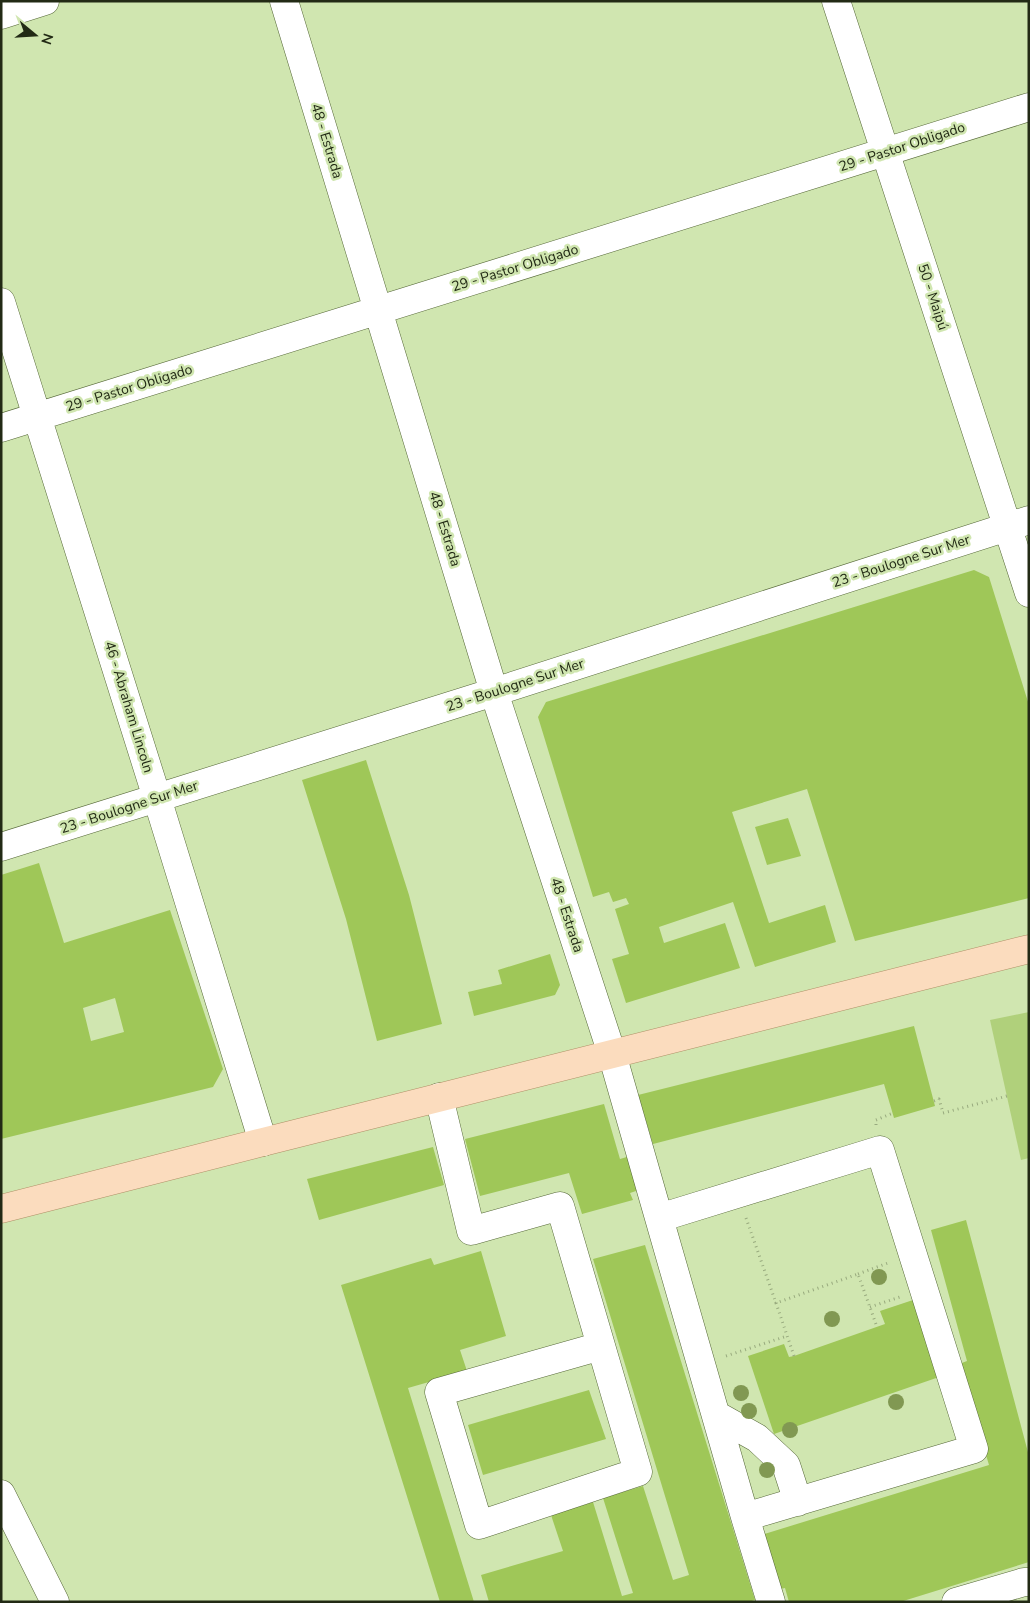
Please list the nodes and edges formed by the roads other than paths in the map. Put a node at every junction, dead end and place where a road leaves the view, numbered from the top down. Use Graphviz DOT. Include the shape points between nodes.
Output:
graph roads {
  1 [pos="45,1"];
  2 [pos="284,1"];
  3 [pos="836,1"];
  4 [pos="1,15"];
  5 [pos="1029,107"];
  6 [pos="886,152"];
  7 [pos="1,302"];
  8 [pos="378,311"];
  9 [pos="37,417"];
  10 [pos="1,428"];
  11 [pos="1018,523"];
  12 [pos="1029,592"];
  13 [pos="494,692"];
  14 [pos="157,798"];
  15 [pos="1,847"];
  16 [pos="1029,949"];
  17 [pos="612,1054"];
  18 [pos="439,1097"];
  19 [pos="263,1142"];
  20 [pos="1,1209"];
  21 [pos="659,1218"];
  22 [pos="602,1346"];
  23 [pos="716,1415"];
  24 [pos="1,1494"];
  25 [pos="798,1502"];
  26 [pos="745,1517"];
  27 [pos="1029,1582"];
  28 [pos="55,1602"];
  29 [pos="771,1602"];
  30 [pos="956,1602"];
  1 -- 4 [label="street"];
  2 -- 8 [label="street, 48 - Estrada"];
  3 -- 6 [label="street, 50 - Maipú"];
  5 -- 6 [label="street, 29 - Pastor Obligado"];
  6 -- 8 [label="street, 29 - Pastor Obligado"];
  6 -- 11 [label="street, 50 - Maipú"];
  7 -- 9 [label="street, 46 - Abraham Lincoln"];
  8 -- 9 [label="street, 29 - Pastor Obligado"];
  8 -- 13 [label="street, 48 - Estrada"];
  9 -- 10 [label="street, 29 - Pastor Obligado"];
  9 -- 14 [label="street, 46 - Abraham Lincoln"];
  11 -- 12 [label="street, 50 - Maipú"];
  11 -- 13 [label="street, 23 - Boulogne Sur Mer"];
  13 -- 14 [label="street, 23 - Boulogne Sur Mer"];
  13 -- 17 [label="street, 48 - Estrada"];
  14 -- 15 [label="street, 23 - Boulogne Sur Mer"];
  14 -- 19 [label="street, 46 - Abraham Lincoln"];
  16 -- 17 [label="main road"];
  17 -- 18 [label="main road"];
  17 -- 21 [label="street, 48 - Estrada"];
  18 -- 19 [label="main road"];
  18 -- 22 [label="street" via="472,1231 560,1206"];
  19 -- 20 [label="main road"];
  21 -- 23 [label="street, 48 - Estrada"];
  21 -- 25 [label="street" via="880,1150 974,1449"];
  22 -- 22 [label="street" via="638,1472 479,1525 439,1392"];
  23 -- 25 [label="street" via="757,1438 786,1464"];
  23 -- 26 [label="street, 48 - Estrada"];
  24 -- 28 [label="street"];
  25 -- 26 [label="street"];
  26 -- 29 [label="street, 48 - Estrada"];
  27 -- 30 [label="street"];
}
